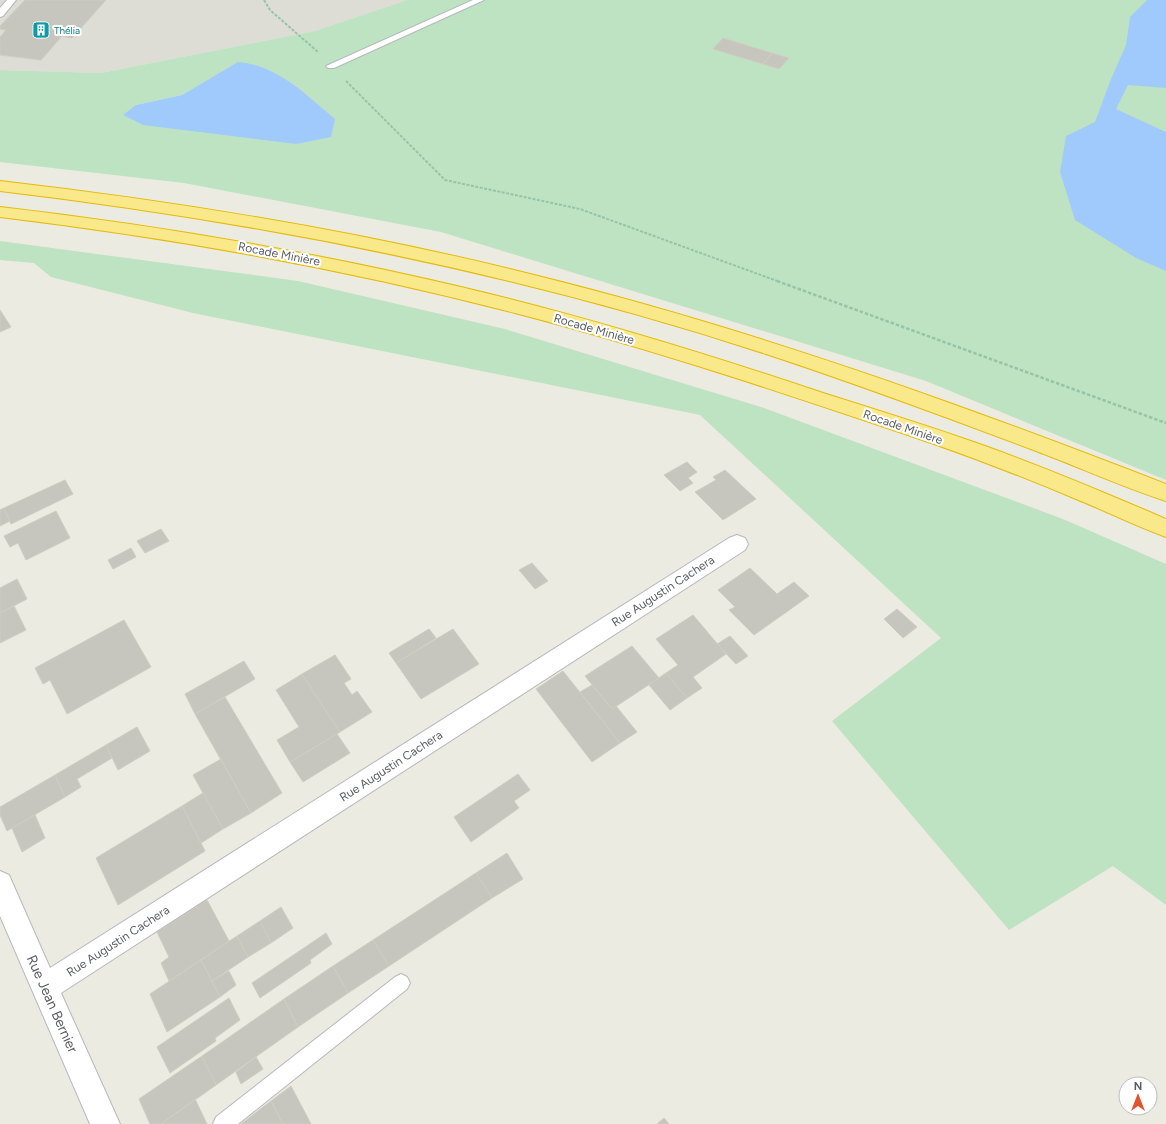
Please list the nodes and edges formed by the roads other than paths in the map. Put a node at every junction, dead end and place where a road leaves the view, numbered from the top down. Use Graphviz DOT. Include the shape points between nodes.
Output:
graph roads {
  1 [pos="12,0"];
  2 [pos="480,0"];
  3 [pos="0,14"];
  4 [pos="331,66"];
  5 [pos="0,186"];
  6 [pos="0,212"];
  7 [pos="1166,493"];
  8 [pos="1166,528"];
  9 [pos="737,544"];
  10 [pos="0,884"];
  11 [pos="401,983"];
  12 [pos="44,988"];
  13 [pos="105,1124"];
  14 [pos="223,1124"];
  1 -- 3 [label="lane"];
  2 -- 4 [label="lane"];
  5 -- 7 [label="highway" via="186,210 318,233 562,288 711,330 833,370"];
  6 -- 8 [label="highway, Rocade Minière" via="72,220 220,243 410,281 517,307 658,347 911,429 997,459"];
  9 -- 12 [label="street, Rue Augustin Cachera"];
  10 -- 12 [label="street, Rue Jean Bernier"];
  11 -- 14 [label="lane"];
  12 -- 13 [label="street, Rue Jean Bernier"];
}
